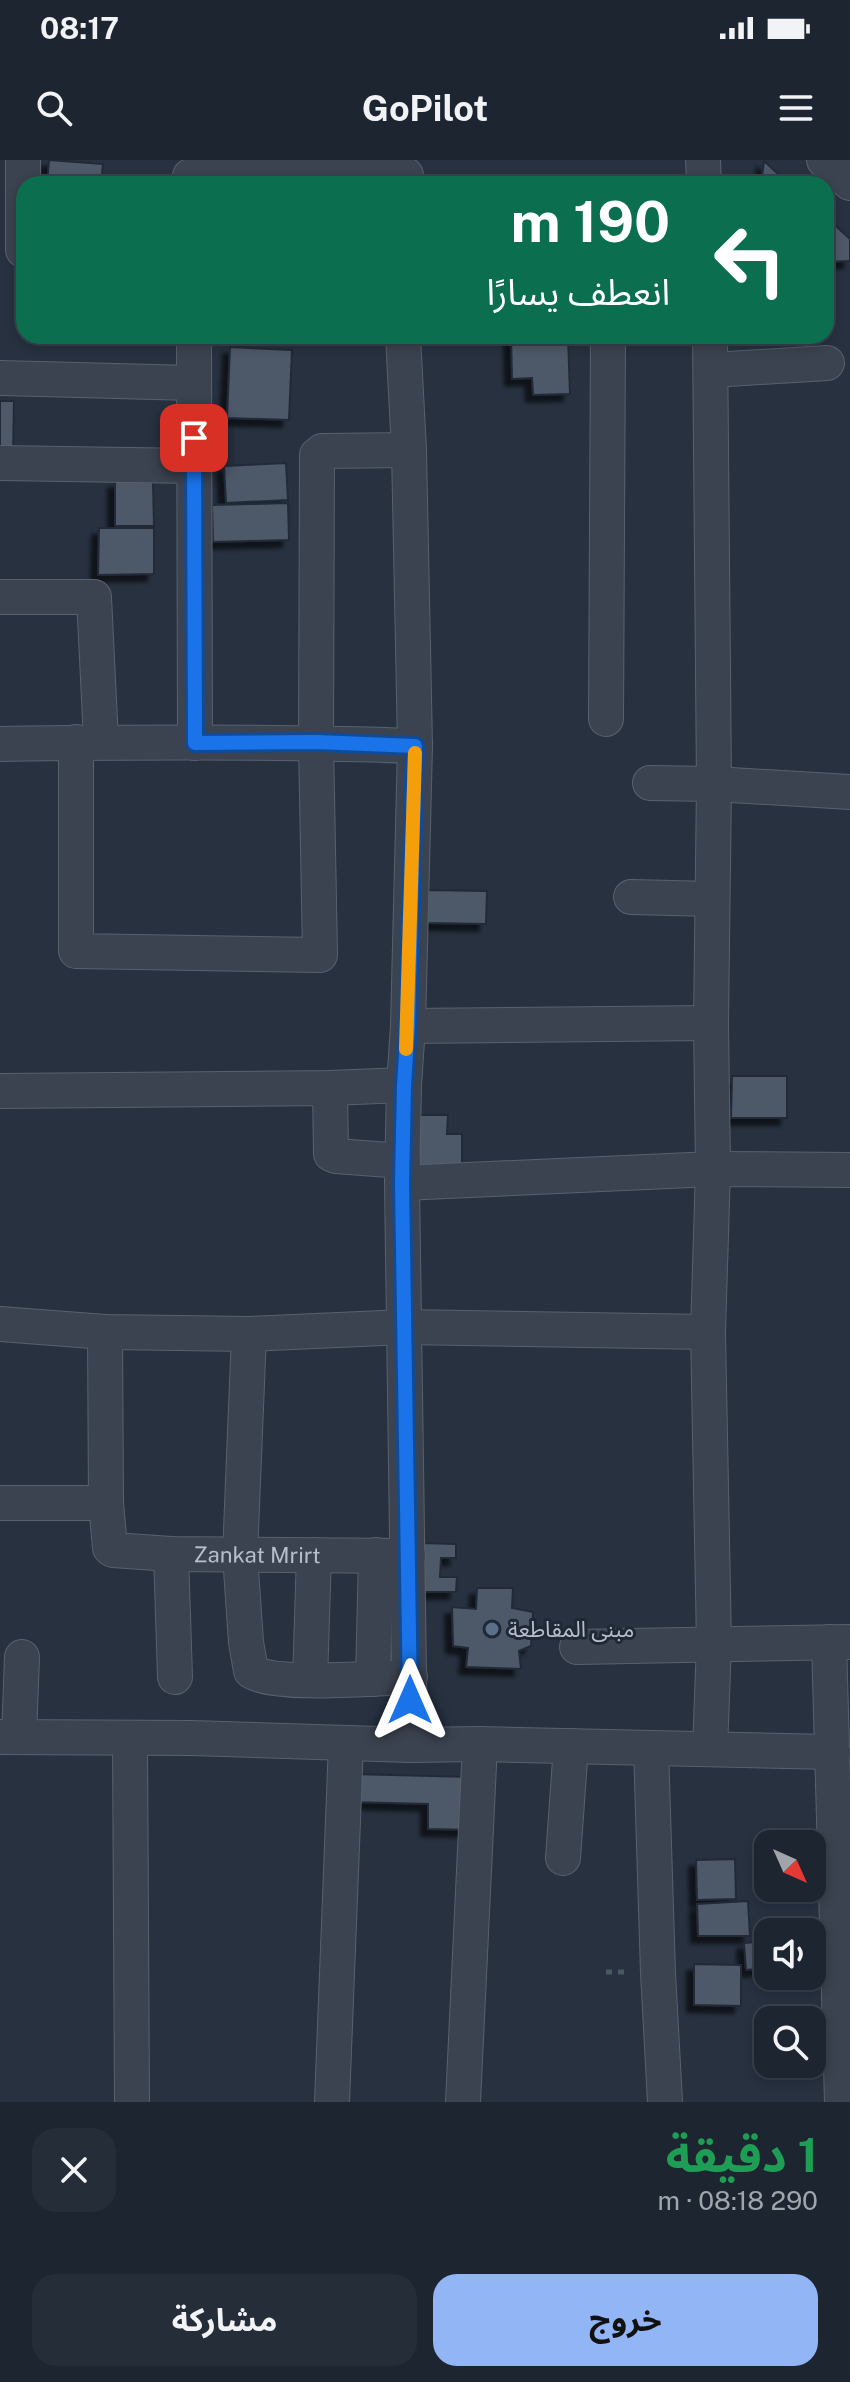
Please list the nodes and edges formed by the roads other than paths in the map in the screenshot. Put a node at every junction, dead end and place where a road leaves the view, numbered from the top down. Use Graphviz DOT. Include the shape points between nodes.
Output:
graph roads {
  1 [pos="824,160"];
  2 [pos="190,173"];
  3 [pos="406,173"];
  4 [pos="850,183"];
  5 [pos="194,344"];
  6 [pos="403,344"];
  7 [pos="608,344"];
  8 [pos="710,344"];
  9 [pos="827,363"];
  10 [pos="712,370"];
  11 [pos="0,378"];
  12 [pos="193,383"];
  13 [pos="409,450"];
  14 [pos="0,463"];
  15 [pos="194,466"];
  16 [pos="0,597"];
  17 [pos="606,719"];
  18 [pos="88,742"];
  19 [pos="316,742"];
  20 [pos="195,743"];
  21 [pos="0,744"];
  22 [pos="415,746"];
  23 [pos="650,783"];
  24 [pos="714,784"];
  25 [pos="850,792"];
  26 [pos="631,897"];
  27 [pos="712,899"];
  28 [pos="711,1023"];
  29 [pos="408,1026"];
  30 [pos="404,1085"];
  31 [pos="330,1088"];
  32 [pos="0,1091"];
  33 [pos="713,1169"];
  34 [pos="850,1170"];
  35 [pos="402,1172"];
  36 [pos="0,1324"];
  37 [pos="405,1327"];
  38 [pos="105,1332"];
  39 [pos="708,1332"];
  40 [pos="249,1334"];
  41 [pos="0,1503"];
  42 [pos="106,1503"];
  43 [pos="171,1554"];
  44 [pos="240,1555"];
  45 [pos="314,1555"];
  46 [pos="392,1556"];
  47 [pos="840,1642"];
  48 [pos="714,1644"];
  49 [pos="577,1647"];
  50 [pos="22,1657"];
  51 [pos="175,1677"];
  52 [pos="410,1677"];
  53 [pos="373,1679"];
  54 [pos="310,1680"];
  55 [pos="9,1737"];
  56 [pos="130,1739"];
  57 [pos="346,1743"];
  58 [pos="480,1744"];
  59 [pos="410,1745"];
  60 [pos="571,1746"];
  61 [pos="651,1748"];
  62 [pos="710,1749"];
  63 [pos="833,1752"];
  64 [pos="563,1858"];
  65 [pos="843,1867"];
  66 [pos="132,2102"];
  67 [pos="332,2102"];
  68 [pos="463,2102"];
  69 [pos="665,2102"];
  70 [pos="842,2102"];
  1 -- 4 [label="street"];
  2 -- 3 [label="street"];
  5 -- 12 [label="street"];
  6 -- 13 [label="street"];
  7 -- 17 [label="street"];
  8 -- 10 [label="street"];
  9 -- 10 [label="street"];
  10 -- 24 [label="street"];
  11 -- 12 [label="street"];
  12 -- 15 [label="street"];
  13 -- 19 [label="street" via="317,455"];
  13 -- 22 [label="street"];
  14 -- 15 [label="street"];
  15 -- 20 [label="street"];
  16 -- 18 [label="street" via="94,597"];
  18 -- 19 [label="street" via="76,951 318,955"];
  18 -- 20 [label="street"];
  18 -- 21 [label="street"];
  19 -- 20 [label="street"];
  19 -- 22 [label="street"];
  22 -- 29 [label="street"];
  23 -- 24 [label="street"];
  24 -- 25 [label="street"];
  24 -- 27 [label="street"];
  26 -- 27 [label="street"];
  27 -- 28 [label="street"];
  28 -- 29 [label="street"];
  28 -- 33 [label="street"];
  29 -- 30 [label="street"];
  30 -- 31 [label="street"];
  30 -- 35 [label="street"];
  31 -- 32 [label="street"];
  31 -- 35 [label="street" via="331,1154"];
  33 -- 34 [label="street"];
  33 -- 35 [label="street"];
  33 -- 39 [label="street"];
  35 -- 37 [label="street"];
  36 -- 38 [label="street"];
  37 -- 39 [label="street"];
  37 -- 40 [label="street"];
  37 -- 46 [label="street"];
  38 -- 40 [label="street"];
  38 -- 42 [label="street"];
  39 -- 48 [label="street"];
  40 -- 44 [label="street"];
  41 -- 42 [label="street"];
  42 -- 43 [label="street, Zankat Mrirt" via="113,1550"];
  43 -- 44 [label="street, Zankat Mrirt"];
  43 -- 51 [label="street"];
  44 -- 45 [label="street, Zankat Mrirt"];
  44 -- 54 [label="street" via="251,1671 262,1677"];
  45 -- 46 [label="street, Zankat Mrirt"];
  45 -- 54 [label="street"];
  46 -- 52 [label="street"];
  46 -- 53 [label="street"];
  47 -- 48 [label="street"];
  47 -- 63 [label="street"];
  48 -- 49 [label="street"];
  48 -- 62 [label="street"];
  50 -- 55 [label="street"];
  52 -- 53 [label="street"];
  52 -- 59 [label="street"];
  53 -- 54 [label="street"];
  55 -- 56 [label="street"];
  56 -- 57 [label="street"];
  56 -- 66 [label="street"];
  57 -- 59 [label="street"];
  57 -- 67 [label="street"];
  58 -- 59 [label="street"];
  58 -- 60 [label="street"];
  58 -- 68 [label="street"];
  60 -- 61 [label="street"];
  60 -- 64 [label="street"];
  61 -- 62 [label="street"];
  61 -- 69 [label="street"];
  62 -- 63 [label="street"];
  63 -- 65 [label="street"];
  65 -- 70 [label="street"];
}
